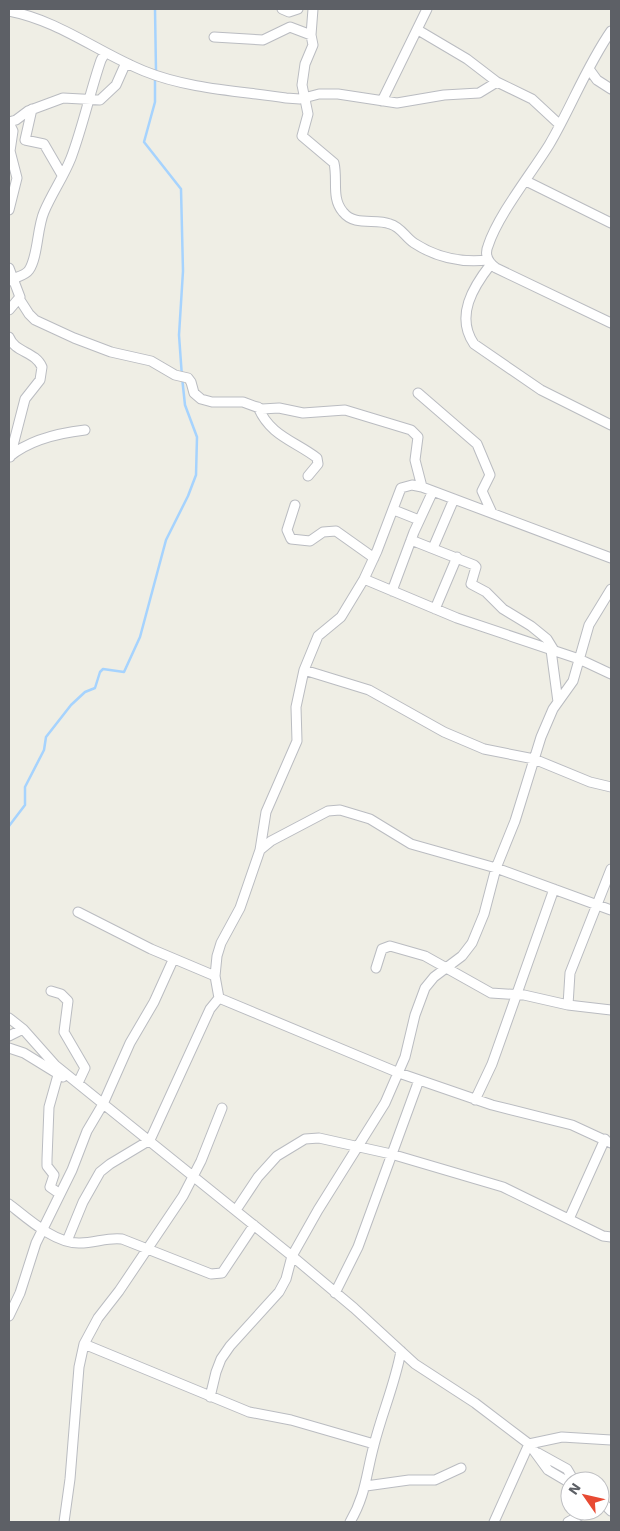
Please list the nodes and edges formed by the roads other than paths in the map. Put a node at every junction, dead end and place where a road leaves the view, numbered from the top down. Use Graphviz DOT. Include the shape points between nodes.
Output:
graph roads {
  1 [pos="282,9"];
  2 [pos="298,9"];
  3 [pos="313,9"];
  4 [pos="427,9"];
  5 [pos="13,13"];
  6 [pos="418,30"];
  7 [pos="611,32"];
  8 [pos="311,35"];
  9 [pos="214,36"];
  10 [pos="105,53"];
  11 [pos="128,64"];
  12 [pos="589,69"];
  13 [pos="497,82"];
  14 [pos="611,89"];
  15 [pos="303,98"];
  16 [pos="90,101"];
  17 [pos="382,101"];
  18 [pos="32,109"];
  19 [pos="9,122"];
  20 [pos="560,126"];
  21 [pos="62,175"];
  22 [pos="526,181"];
  23 [pos="9,210"];
  24 [pos="611,223"];
  25 [pos="490,262"];
  26 [pos="9,268"];
  27 [pos="11,279"];
  28 [pos="20,300"];
  29 [pos="9,310"];
  30 [pos="611,323"];
  31 [pos="9,337"];
  32 [pos="418,393"];
  33 [pos="258,407"];
  34 [pos="611,425"];
  35 [pos="85,430"];
  36 [pos="11,437"];
  37 [pos="9,457"];
  38 [pos="308,476"];
  39 [pos="422,487"];
  40 [pos="433,491"];
  41 [pos="454,499"];
  42 [pos="296,505"];
  43 [pos="394,510"];
  44 [pos="492,513"];
  45 [pos="419,520"];
  46 [pos="411,540"];
  47 [pos="433,548"];
  48 [pos="374,558"];
  49 [pos="457,558"];
  50 [pos="611,558"];
  51 [pos="364,579"];
  52 [pos="611,589"];
  53 [pos="392,591"];
  54 [pos="434,609"];
  55 [pos="553,651"];
  56 [pos="579,659"];
  57 [pos="304,670"];
  58 [pos="611,672"];
  59 [pos="558,702"];
  60 [pos="534,759"];
  61 [pos="611,788"];
  62 [pos="260,850"];
  63 [pos="496,868"];
  64 [pos="611,869"];
  65 [pos="554,889"];
  66 [pos="596,905"];
  67 [pos="611,910"];
  68 [pos="78,912"];
  69 [pos="173,960"];
  70 [pos="448,967"];
  71 [pos="376,968"];
  72 [pos="215,976"];
  73 [pos="51,990"];
  74 [pos="516,994"];
  75 [pos="219,998"];
  76 [pos="568,1005"];
  77 [pos="611,1010"];
  78 [pos="9,1018"];
  79 [pos="23,1029"];
  80 [pos="9,1036"];
  81 [pos="9,1048"];
  82 [pos="399,1073"];
  83 [pos="58,1075"];
  84 [pos="419,1080"];
  85 [pos="76,1081"];
  86 [pos="475,1100"];
  87 [pos="104,1104"];
  88 [pos="222,1108"];
  89 [pos="150,1140"];
  90 [pos="608,1141"];
  91 [pos="359,1147"];
  92 [pos="391,1154"];
  93 [pos="194,1176"];
  94 [pos="60,1194"];
  95 [pos="9,1204"];
  96 [pos="236,1210"];
  97 [pos="569,1219"];
  98 [pos="254,1225"];
  99 [pos="43,1228"];
  100 [pos="611,1237"];
  101 [pos="67,1241"];
  102 [pos="148,1249"];
  103 [pos="292,1256"];
  104 [pos="336,1293"];
  105 [pos="9,1316"];
  106 [pos="84,1344"];
  107 [pos="401,1351"];
  108 [pos="210,1396"];
  109 [pos="611,1440"];
  110 [pos="374,1444"];
  111 [pos="531,1447"];
  112 [pos="461,1468"];
  113 [pos="568,1471"];
  114 [pos="560,1477"];
  115 [pos="366,1486"];
  116 [pos="64,1522"];
  117 [pos="350,1522"];
  118 [pos="494,1522"];
  1 -- 2 [label="street" via="289,12"];
  3 -- 8 [label="street"];
  4 -- 6 [label="street"];
  5 -- 10 [label="street" via="51,22"];
  6 -- 13 [label="street" via="467,59"];
  6 -- 17 [label="street"];
  7 -- 12 [label="street"];
  8 -- 9 [label="street" via="290,27 263,40"];
  8 -- 15 [label="street" via="313,45 303,77"];
  10 -- 11 [label="street"];
  10 -- 16 [label="street"];
  11 -- 15 [label="street" via="191,84"];
  11 -- 16 [label="street" via="116,85 103,98"];
  12 -- 14 [label="street" via="597,80"];
  12 -- 20 [label="street"];
  13 -- 17 [label="street" via="479,93"];
  13 -- 20 [label="street" via="532,100"];
  15 -- 17 [label="street" via="338,94"];
  15 -- 25 [label="street" via="308,114 302,136 334,164 336,198 347,216 360,222 391,224 413,242 447,258"];
  16 -- 18 [label="street" via="63,98"];
  16 -- 21 [label="street" via="70,161"];
  18 -- 19 [label="street"];
  18 -- 21 [label="street" via="25,140 44,144"];
  19 -- 23 [label="street" via="14,131 10,151 17,178"];
  20 -- 22 [label="street"];
  21 -- 27 [label="street" via="44,212 32,264 27,273"];
  22 -- 24 [label="street"];
  22 -- 25 [label="street" via="487,247"];
  25 -- 30 [label="street" via="541,291"];
  25 -- 34 [label="street" via="476,283 465,313 468,335 474,344 541,390"];
  26 -- 27 [label="street"];
  27 -- 28 [label="street"];
  28 -- 29 [label="street"];
  28 -- 33 [label="street" via="31,317 74,338 111,352 151,361 175,375 188,378 201,400 243,402"];
  31 -- 36 [label="street" via="13,346 34,357 42,367 40,380 25,398"];
  32 -- 44 [label="street" via="477,444 490,475 482,491"];
  33 -- 38 [label="street" via="264,420 278,435 316,458 318,464"];
  33 -- 39 [label="street" via="302,413 345,410 411,430 418,437 415,460"];
  35 -- 37 [label="street" via="51,436"];
  36 -- 37 [label="street"];
  39 -- 40 [label="street"];
  39 -- 43 [label="street" via="412,484 401,488"];
  40 -- 41 [label="street"];
  40 -- 45 [label="street"];
  41 -- 44 [label="street"];
  41 -- 47 [label="street"];
  42 -- 48 [label="street" via="287,530 291,538 310,541 323,532 336,531"];
  43 -- 45 [label="street"];
  43 -- 48 [label="street"];
  44 -- 50 [label="street"];
  45 -- 46 [label="street"];
  46 -- 47 [label="street"];
  46 -- 53 [label="street"];
  47 -- 49 [label="street"];
  48 -- 51 [label="street"];
  49 -- 54 [label="street"];
  49 -- 55 [label="street" via="476,567 471,584 532,626 547,639"];
  51 -- 53 [label="street"];
  51 -- 57 [label="street" via="342,616 318,636"];
  52 -- 56 [label="street" via="589,625"];
  53 -- 54 [label="street"];
  54 -- 55 [label="street"];
  55 -- 56 [label="street"];
  55 -- 59 [label="street"];
  56 -- 58 [label="street"];
  56 -- 59 [label="street" via="573,681"];
  57 -- 60 [label="street" via="369,690 444,732 484,749"];
  57 -- 62 [label="street" via="296,707 297,741 266,812"];
  59 -- 60 [label="street"];
  60 -- 61 [label="street"];
  60 -- 63 [label="street"];
  62 -- 63 [label="street" via="311,819 328,811 340,810 370,819 412,844"];
  62 -- 72 [label="street" via="240,908 221,943"];
  63 -- 65 [label="street"];
  63 -- 70 [label="street" via="478,930 462,956"];
  64 -- 66 [label="street"];
  65 -- 66 [label="street"];
  65 -- 74 [label="street"];
  66 -- 67 [label="street"];
  66 -- 76 [label="street" via="570,973"];
  68 -- 69 [label="street"];
  69 -- 72 [label="street"];
  69 -- 87 [label="street" via="130,1043"];
  70 -- 71 [label="street" via="390,946 382,949"];
  70 -- 74 [label="street" via="491,993"];
  70 -- 82 [label="street" via="434,977 420,1000"];
  72 -- 75 [label="street"];
  73 -- 85 [label="street" via="68,1002 64,1032 85,1068"];
  74 -- 76 [label="street"];
  74 -- 86 [label="street" via="492,1064"];
  75 -- 82 [label="street"];
  75 -- 89 [label="street" via="203,1024"];
  76 -- 77 [label="street"];
  78 -- 79 [label="street"];
  79 -- 80 [label="street"];
  79 -- 85 [label="street"];
  81 -- 83 [label="street" via="24,1053"];
  82 -- 84 [label="street"];
  82 -- 91 [label="street"];
  83 -- 85 [label="street"];
  83 -- 94 [label="street" via="50,1107 47,1166 54,1175 50,1188"];
  84 -- 86 [label="street"];
  84 -- 92 [label="street"];
  85 -- 87 [label="street"];
  86 -- 90 [label="street" via="556,1119"];
  87 -- 89 [label="street"];
  87 -- 94 [label="street" via="87,1131"];
  88 -- 93 [label="street"];
  89 -- 93 [label="street"];
  89 -- 101 [label="street" via="100,1172"];
  90 -- 97 [label="street" via="590,1168"];
  91 -- 92 [label="street"];
  91 -- 96 [label="street" via="334,1140 305,1139 270,1162"];
  91 -- 103 [label="street"];
  92 -- 97 [label="street" via="503,1187"];
  92 -- 104 [label="street" via="358,1247"];
  93 -- 96 [label="street"];
  93 -- 102 [label="street"];
  94 -- 99 [label="street"];
  95 -- 99 [label="street"];
  96 -- 98 [label="street"];
  97 -- 100 [label="street"];
  98 -- 102 [label="street" via="222,1273 211,1274"];
  98 -- 103 [label="street"];
  99 -- 101 [label="street"];
  99 -- 105 [label="street"];
  101 -- 102 [label="street" via="78,1244 114,1238"];
  102 -- 106 [label="street" via="98,1318"];
  103 -- 104 [label="street"];
  103 -- 108 [label="street" via="279,1292 221,1359"];
  104 -- 107 [label="street"];
  106 -- 108 [label="street"];
  106 -- 116 [label="street"];
  107 -- 110 [label="street" via="393,1388"];
  107 -- 111 [label="street"];
  108 -- 110 [label="street" via="249,1412 291,1420"];
  109 -- 111 [label="street" via="562,1436"];
  110 -- 115 [label="street"];
  111 -- 113 [label="street"];
  111 -- 114 [label="street" via="548,1470"];
  111 -- 118 [label="street"];
  112 -- 115 [label="street" via="435,1480"];
  115 -- 117 [label="street"];
}
